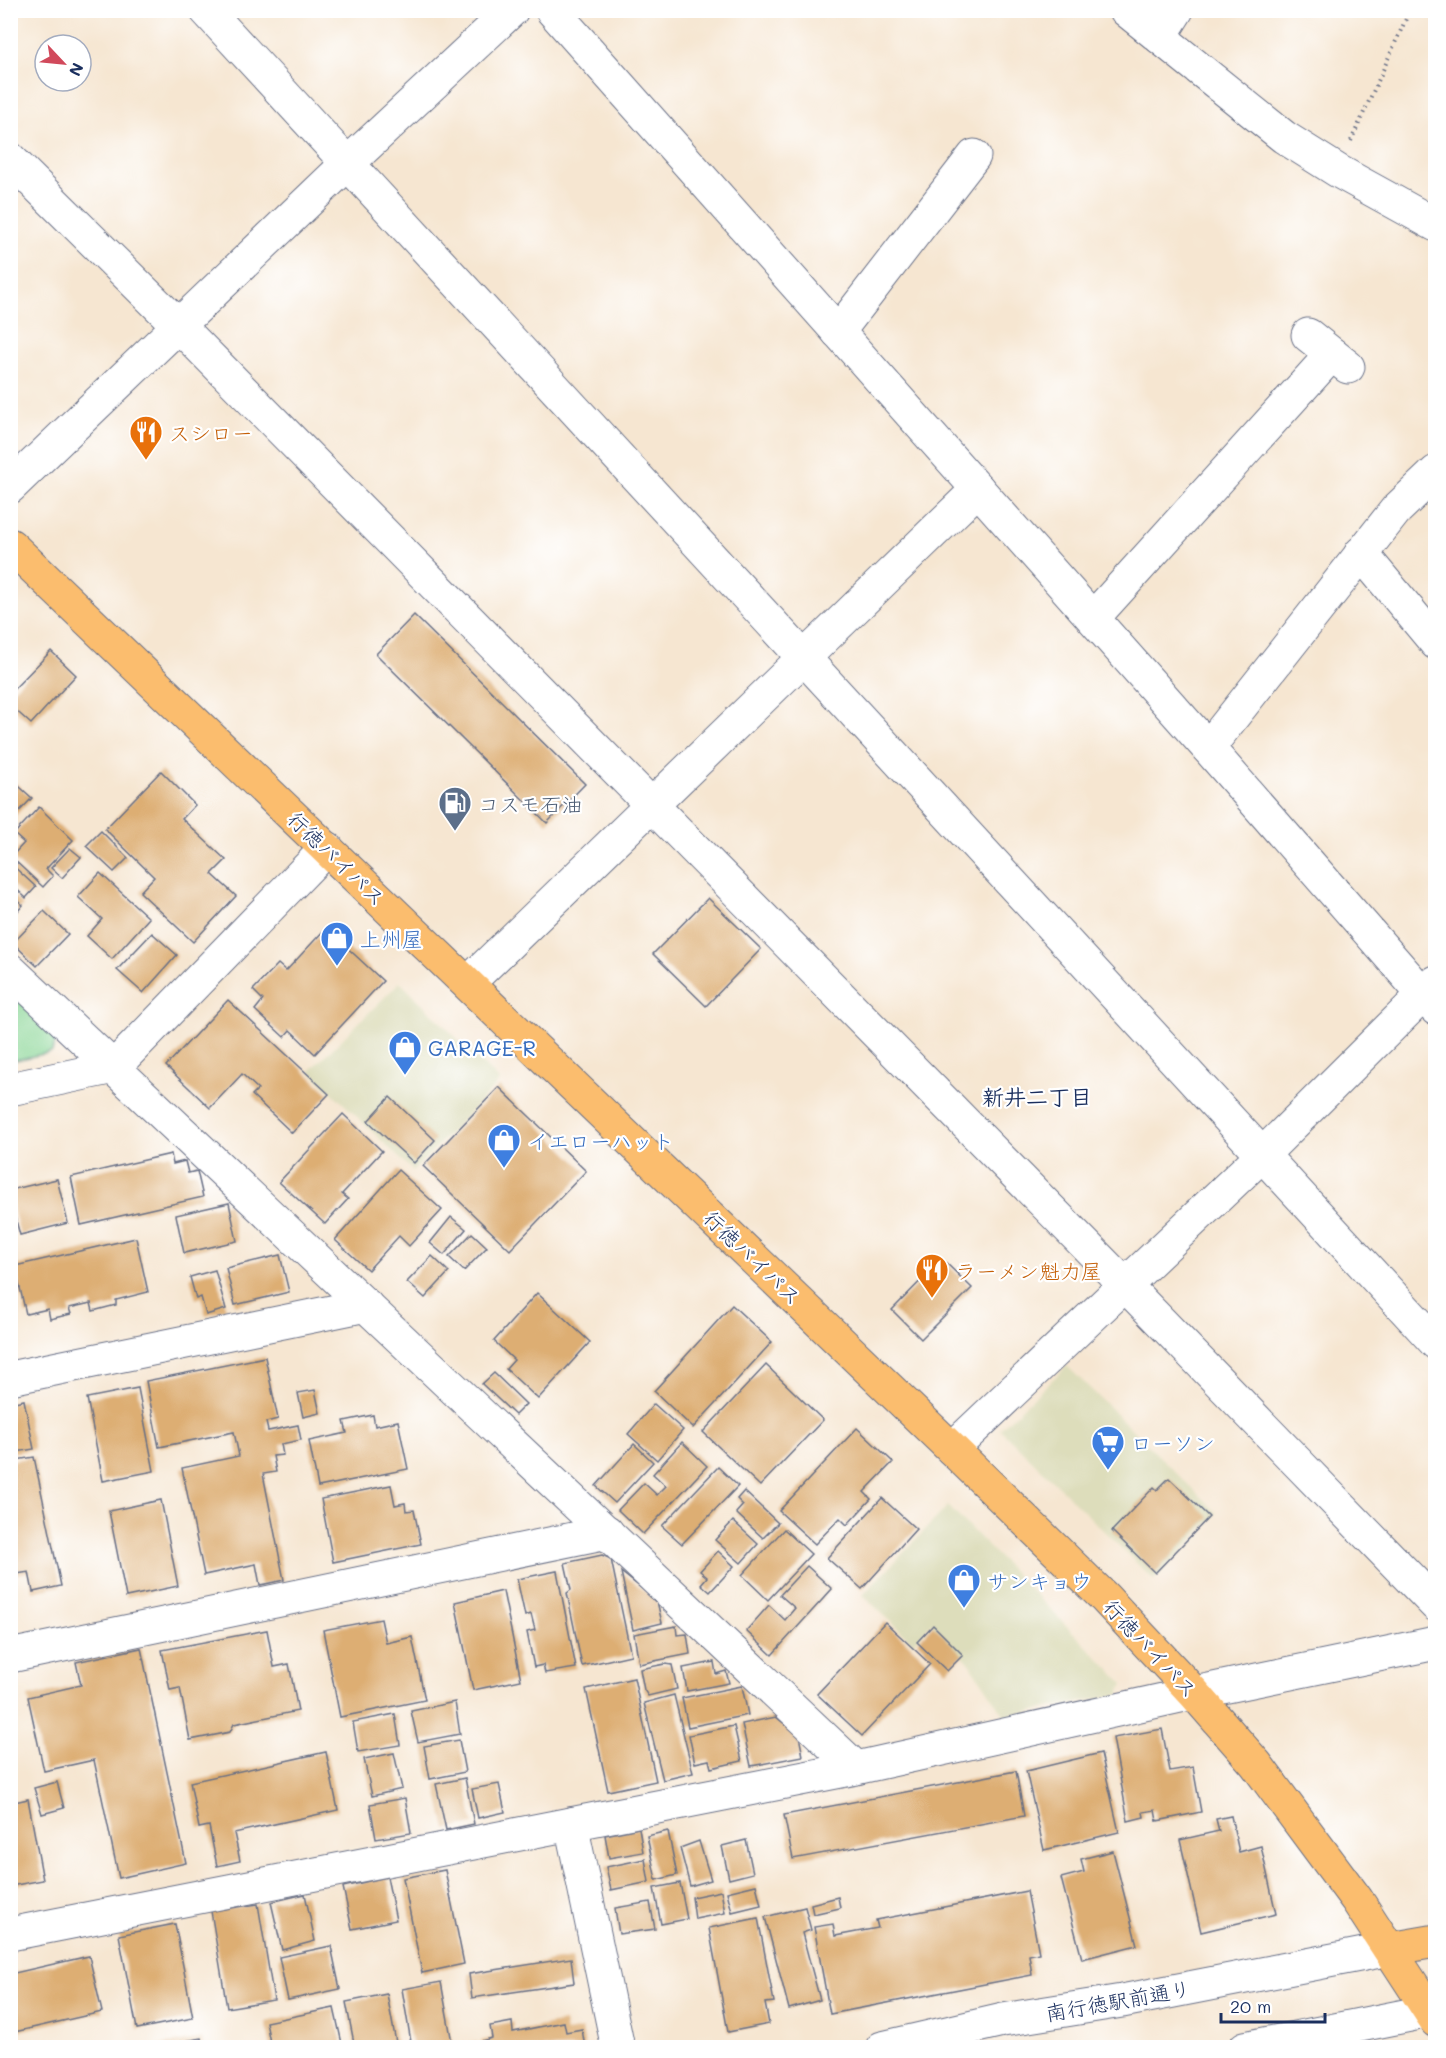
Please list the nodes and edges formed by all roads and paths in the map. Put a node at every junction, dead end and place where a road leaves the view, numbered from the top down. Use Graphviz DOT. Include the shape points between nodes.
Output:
graph roads {
  1 [pos="206,10"];
  2 [pos="512,10"];
  3 [pos="552,10"];
  4 [pos="1126,10"];
  5 [pos="1410,10"];
  6 [pos="1168,24"];
  7 [pos="974,156"];
  8 [pos="10,159"];
  9 [pos="348,164"];
  10 [pos="1338,171"];
  11 [pos="1436,225"];
  12 [pos="179,326"];
  13 [pos="838,332"];
  14 [pos="1330,352"];
  15 [pos="1436,472"];
  16 [pos="10,487"];
  17 [pos="978,489"];
  18 [pos="10,545"];
  19 [pos="1360,553"];
  20 [pos="1093,618"];
  21 [pos="1436,643"];
  22 [pos="803,658"];
  23 [pos="1208,748"];
  24 [pos="651,806"];
  25 [pos="327,848"];
  26 [pos="10,970"];
  27 [pos="468,983"];
  28 [pos="1431,995"];
  29 [pos="114,1067"];
  30 [pos="10,1089"];
  31 [pos="1262,1155"];
  32 [pos="1125,1285"];
  33 [pos="366,1305"];
  34 [pos="1436,1343"];
  35 [pos="10,1378"];
  36 [pos="952,1449"];
  37 [pos="607,1532"];
  38 [pos="1436,1605"];
  39 [pos="1436,1643"];
  40 [pos="10,1656"];
  41 [pos="1194,1693"];
  42 [pos="856,1767"];
  43 [pos="571,1824"];
  44 [pos="10,1934"];
  45 [pos="1436,1941"];
  46 [pos="1390,1949"];
  47 [pos="1434,2014"];
  48 [pos="618,2048"];
  49 [pos="882,2048"];
  50 [pos="1245,2048"];
  1 -- 9 [label="street"];
  2 -- 9 [label="street"];
  3 -- 13 [label="street"];
  4 -- 6 [label="street"];
  5 -- 10 [label="path"];
  6 -- 10 [label="street" via="1284,137"];
  7 -- 13 [label="street"];
  8 -- 12 [label="street"];
  9 -- 12 [label="street"];
  9 -- 22 [label="street"];
  10 -- 11 [label="street"];
  12 -- 16 [label="street"];
  12 -- 24 [label="street"];
  13 -- 17 [label="street"];
  14 -- 20 [label="street"];
  15 -- 19 [label="street" via="1396,510"];
  17 -- 20 [label="street"];
  17 -- 22 [label="street"];
  18 -- 25 [label="main road, 行徳バイパス"];
  19 -- 21 [label="street"];
  19 -- 23 [label="street"];
  20 -- 23 [label="street"];
  22 -- 24 [label="street"];
  22 -- 31 [label="street"];
  23 -- 28 [label="street"];
  24 -- 27 [label="street"];
  24 -- 32 [label="street"];
  25 -- 27 [label="main road, 行徳バイパス"];
  25 -- 29 [label="street"];
  26 -- 29 [label="street"];
  27 -- 36 [label="main road, 行徳バイパス"];
  28 -- 31 [label="street"];
  29 -- 30 [label="street"];
  29 -- 33 [label="street"];
  31 -- 32 [label="street"];
  31 -- 34 [label="street"];
  32 -- 36 [label="street"];
  32 -- 38 [label="street"];
  33 -- 35 [label="street"];
  33 -- 37 [label="street"];
  36 -- 41 [label="main road, 行徳バイパス" via="1104,1597"];
  37 -- 40 [label="street"];
  37 -- 42 [label="street"];
  39 -- 41 [label="street"];
  41 -- 42 [label="street"];
  41 -- 46 [label="main road, 行徳バイパス" via="1256,1764"];
  42 -- 43 [label="street"];
  43 -- 44 [label="street"];
  43 -- 48 [label="street"];
  45 -- 46 [label="main road"];
  46 -- 47 [label="main road, 行徳バイパス"];
  46 -- 49 [label="street, 南行徳駅前通り" via="1003,2020"];
  47 -- 50 [label="street"];
}
